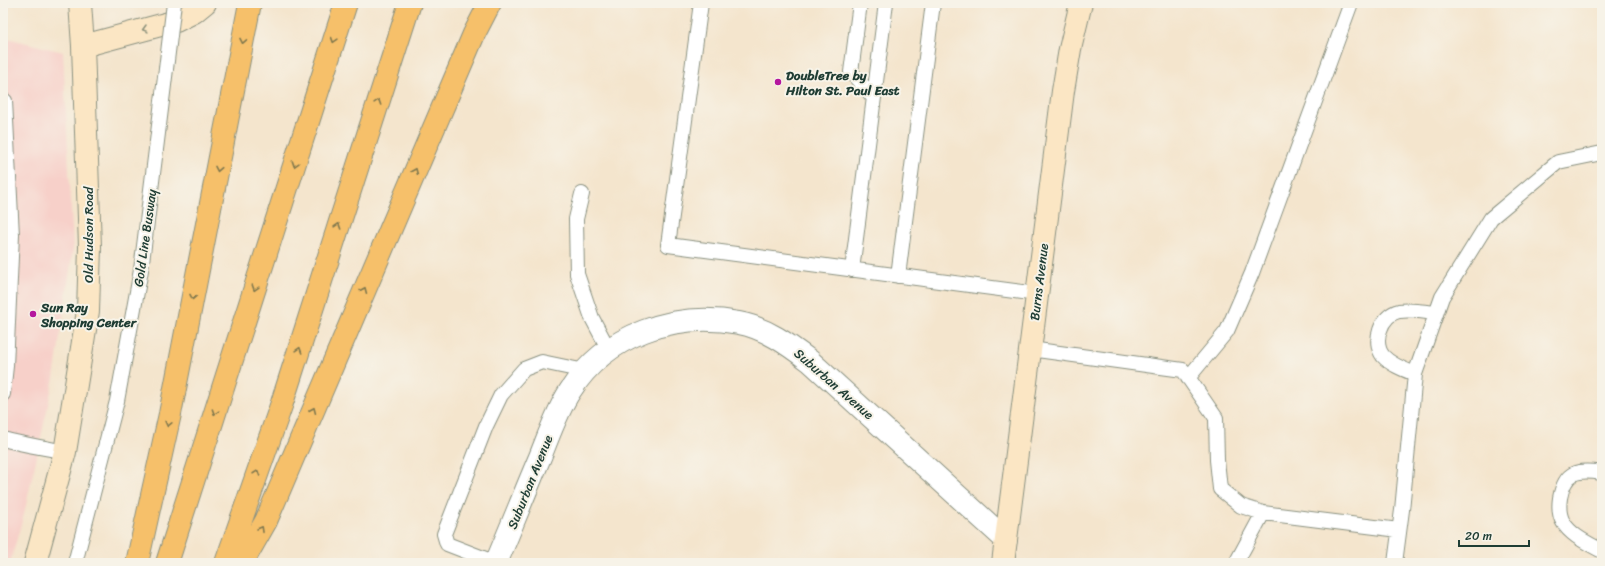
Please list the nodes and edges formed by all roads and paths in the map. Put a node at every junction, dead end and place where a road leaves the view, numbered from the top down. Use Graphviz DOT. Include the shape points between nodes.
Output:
graph roads {
  1 [pos="80,3"];
  2 [pos="174,3"];
  3 [pos="205,3"];
  4 [pos="250,3"];
  5 [pos="346,3"];
  6 [pos="410,3"];
  7 [pos="490,3"];
  8 [pos="701,3"];
  9 [pos="860,3"];
  10 [pos="886,3"];
  11 [pos="933,3"];
  12 [pos="1081,3"];
  13 [pos="1351,3"];
  14 [pos="83,46"];
  15 [pos="874,98"];
  16 [pos="3,100"];
  17 [pos="1602,153"];
  18 [pos="582,194"];
  19 [pos="852,270"];
  20 [pos="898,276"];
  21 [pos="1037,294"];
  22 [pos="1436,313"];
  23 [pos="1030,349"];
  24 [pos="609,350"];
  25 [pos="585,371"];
  26 [pos="1416,374"];
  27 [pos="1188,378"];
  28 [pos="3,394"];
  29 [pos="3,439"];
  30 [pos="65,452"];
  31 [pos="1602,473"];
  32 [pos="1263,514"];
  33 [pos="1400,530"];
  34 [pos="1006,540"];
  35 [pos="1602,551"];
  36 [pos="35,563"];
  37 [pos="75,563"];
  38 [pos="137,563"];
  39 [pos="167,563"];
  40 [pos="226,563"];
  41 [pos="242,563"];
  42 [pos="496,563"];
  43 [pos="1003,563"];
  44 [pos="1236,563"];
  45 [pos="1395,563"];
  1 -- 14 [label="street, Old Hudson Road"];
  2 -- 37 [label="lane, Gold Line Busway, bridge" via="142,270 117,401"];
  3 -- 14 [label="street, one-way" via="176,21"];
  4 -- 38 [label="highway, one-way" via="170,414"];
  5 -- 39 [label="highway, one-way"];
  40 -- 6 [label="highway, one-way" via="282,403"];
  41 -- 7 [label="highway, one-way" via="266,521 464,55"];
  8 -- 19 [label="lane" via="668,245"];
  9 -- 15 [label="lane" via="851,72"];
  10 -- 15 [label="lane"];
  11 -- 20 [label="lane"];
  12 -- 21 [label="street, Burns Avenue" via="1063,91"];
  13 -- 27 [label="lane" via="1252,273 1227,331"];
  14 -- 30 [label="street, Old Hudson Road" via="90,247 88,311"];
  15 -- 19 [label="lane"];
  16 -- 28 [label="lane" via="12,235"];
  17 -- 22 [label="lane" via="1558,162 1491,218 1442,297"];
  18 -- 24 [label="lane" via="576,219 577,274 592,318"];
  19 -- 20 [label="lane"];
  20 -- 21 [label="lane"];
  21 -- 23 [label="street, Burns Avenue"];
  22 -- 26 [label="lane"];
  22 -- 26 [label="lane" via="1400,311 1383,323 1379,334 1378,346 1383,356"];
  23 -- 27 [label="lane" via="1183,370"];
  23 -- 34 [label="street, Burns Avenue"];
  24 -- 25 [label="street, Suburban Avenue"];
  24 -- 34 [label="street, Suburban Avenue" via="625,339 656,326 681,321 706,319 740,323 772,335 810,361"];
  25 -- 42 [label="street, Suburban Avenue" via="570,391 554,421"];
  25 -- 42 [label="lane" via="542,362 524,369 501,395 486,426 444,534 447,544"];
  26 -- 33 [label="lane"];
  27 -- 32 [label="lane" via="1216,418 1220,489 1241,506"];
  29 -- 30 [label="lane"];
  30 -- 36 [label="street, Old Hudson Road"];
  31 -- 35 [label="lane" via="1585,470 1572,474 1563,484 1559,506 1562,521 1572,534"];
  32 -- 33 [label="lane"];
  32 -- 44 [label="lane"];
  33 -- 45 [label="lane"];
  34 -- 43 [label="street, Burns Avenue"];
}
